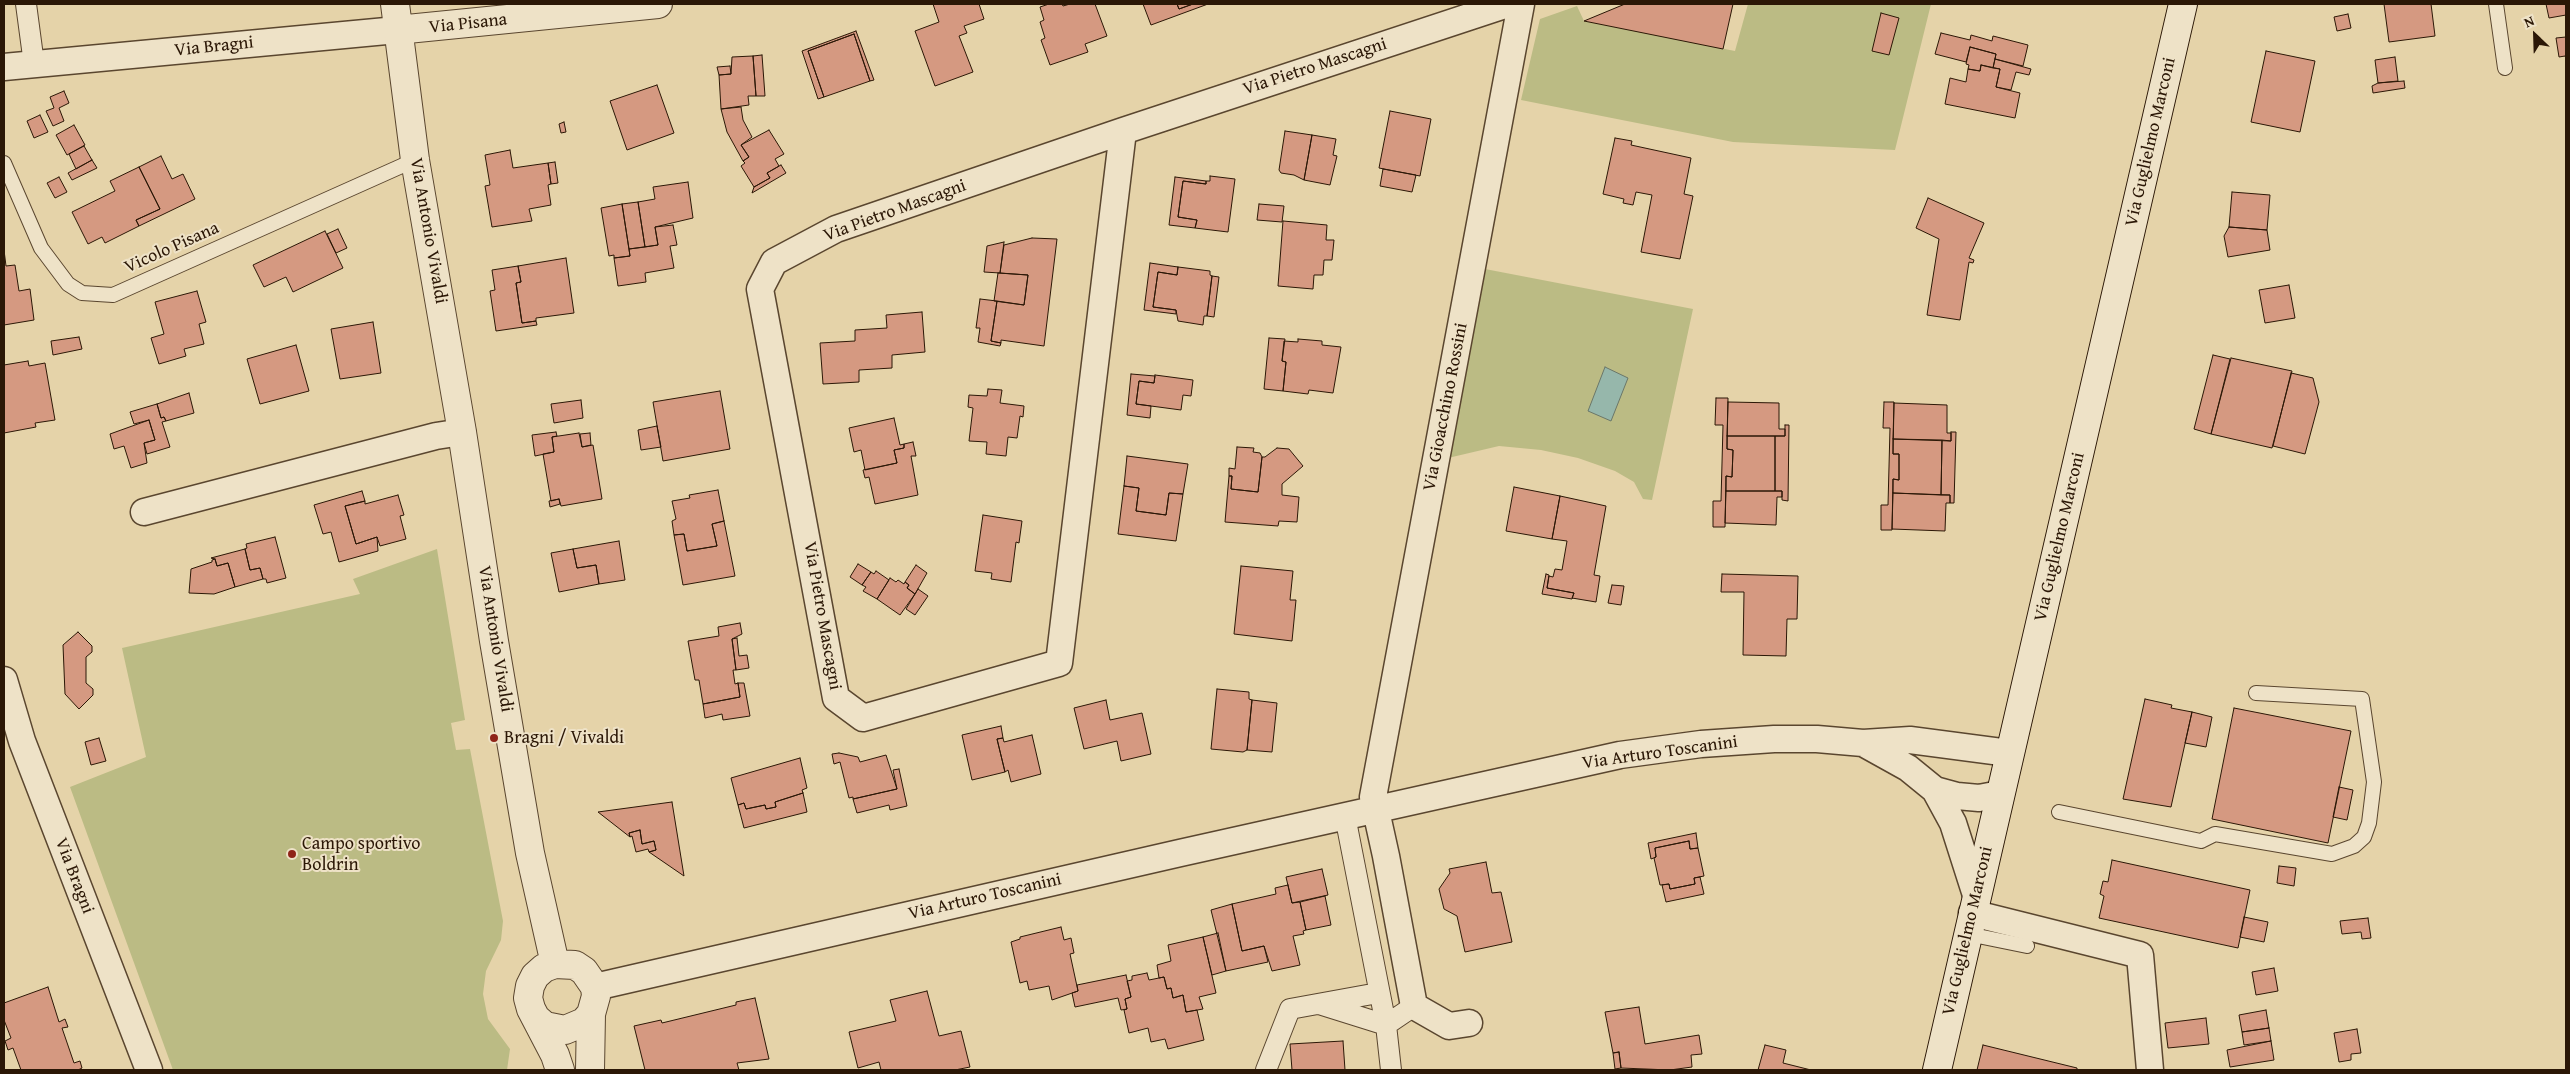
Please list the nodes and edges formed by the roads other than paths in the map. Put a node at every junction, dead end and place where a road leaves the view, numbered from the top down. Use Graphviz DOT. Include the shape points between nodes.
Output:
graph roads {
  1 [pos="26,4"];
  2 [pos="658,4"];
  3 [pos="1508,4"];
  4 [pos="1521,4"];
  5 [pos="2183,4"];
  6 [pos="2496,4"];
  7 [pos="396,17"];
  8 [pos="34,64"];
  9 [pos="4,66"];
  10 [pos="2505,68"];
  11 [pos="1123,131"];
  12 [pos="415,160"];
  13 [pos="4,163"];
  14 [pos="462,432"];
  15 [pos="144,512"];
  16 [pos="4,680"];
  17 [pos="2256,693"];
  18 [pos="1863,743"];
  19 [pos="2009,753"];
  20 [pos="1935,790"];
  21 [pos="2000,794"];
  22 [pos="1376,809"];
  23 [pos="2059,812"];
  24 [pos="1345,816"];
  25 [pos="1972,914"];
  26 [pos="2027,946"];
  27 [pos="555,964"];
  28 [pos="1378,993"];
  29 [pos="593,1000"];
  30 [pos="1316,1003"];
  31 [pos="1414,1006"];
  32 [pos="537,1019"];
  33 [pos="1469,1023"];
  34 [pos="1386,1025"];
  35 [pos="148,1070"];
  36 [pos="560,1070"];
  37 [pos="590,1070"];
  38 [pos="1266,1070"];
  39 [pos="1391,1070"];
  40 [pos="1937,1070"];
  41 [pos="2150,1070"];
  1 -- 8 [label="street"];
  2 -- 7 [label="street, Via Pisana"];
  3 -- 11 [label="street, Via Pietro Mascagni"];
  4 -- 22 [label="street, Via Gioacchino Rossini" via="1381,750 1373,797"];
  5 -- 19 [label="street, Via Guglielmo Marconi"];
  6 -- 10 [label="lane"];
  7 -- 8 [label="street, Via Bragni"];
  7 -- 12 [label="street, Via Antonio Vivaldi"];
  8 -- 9 [label="street, Via Bragni"];
  11 -- 11 [label="street, Via Pietro Mascagni" via="836,229 774,262 760,289 836,698 863,718 1059,663"];
  12 -- 13 [label="lane, Vicolo Pisana" via="114,295 82,293 68,284 41,248"];
  12 -- 14 [label="street, Via Antonio Vivaldi"];
  14 -- 15 [label="street"];
  14 -- 27 [label="street, Via Antonio Vivaldi" via="527,833"];
  16 -- 35 [label="street, Via Bragni" via="22,742"];
  17 -- 23 [label="lane" via="2362,698 2374,782 2369,823 2364,837 2354,846 2332,854 2215,834 2201,841"];
  18 -- 19 [label="street" via="1910,740"];
  18 -- 20 [label="street, Via Arturo Toscanini" via="1908,768"];
  18 -- 22 [label="street, Via Arturo Toscanini" via="1774,739 1701,744 1629,754"];
  19 -- 21 [label="street, Via Guglielmo Marconi"];
  20 -- 21 [label="street, Via Arturo Toscanini" via="1979,798"];
  20 -- 25 [label="street, Via Arturo Toscanini" via="1953,823"];
  21 -- 25 [label="street, Via Guglielmo Marconi"];
  22 -- 24 [label="street, Via Arturo Toscanini"];
  22 -- 31 [label="street"];
  24 -- 28 [label="street"];
  24 -- 29 [label="street, Via Arturo Toscanini"];
  25 -- 26 [label="lane"];
  25 -- 40 [label="street, Via Guglielmo Marconi"];
  25 -- 41 [label="street" via="2140,955"];
  27 -- 29 [label="street" via="575,965 584,971"];
  27 -- 32 [label="street" via="544,968 530,986 528,998"];
  28 -- 30 [label="street"];
  28 -- 34 [label="street"];
  29 -- 32 [label="street" via="576,1027 565,1030 545,1026"];
  29 -- 37 [label="street"];
  30 -- 34 [label="street"];
  30 -- 38 [label="street" via="1290,1009"];
  31 -- 33 [label="street" via="1449,1026"];
  31 -- 34 [label="street"];
  32 -- 36 [label="street"];
  34 -- 39 [label="street"];
}
